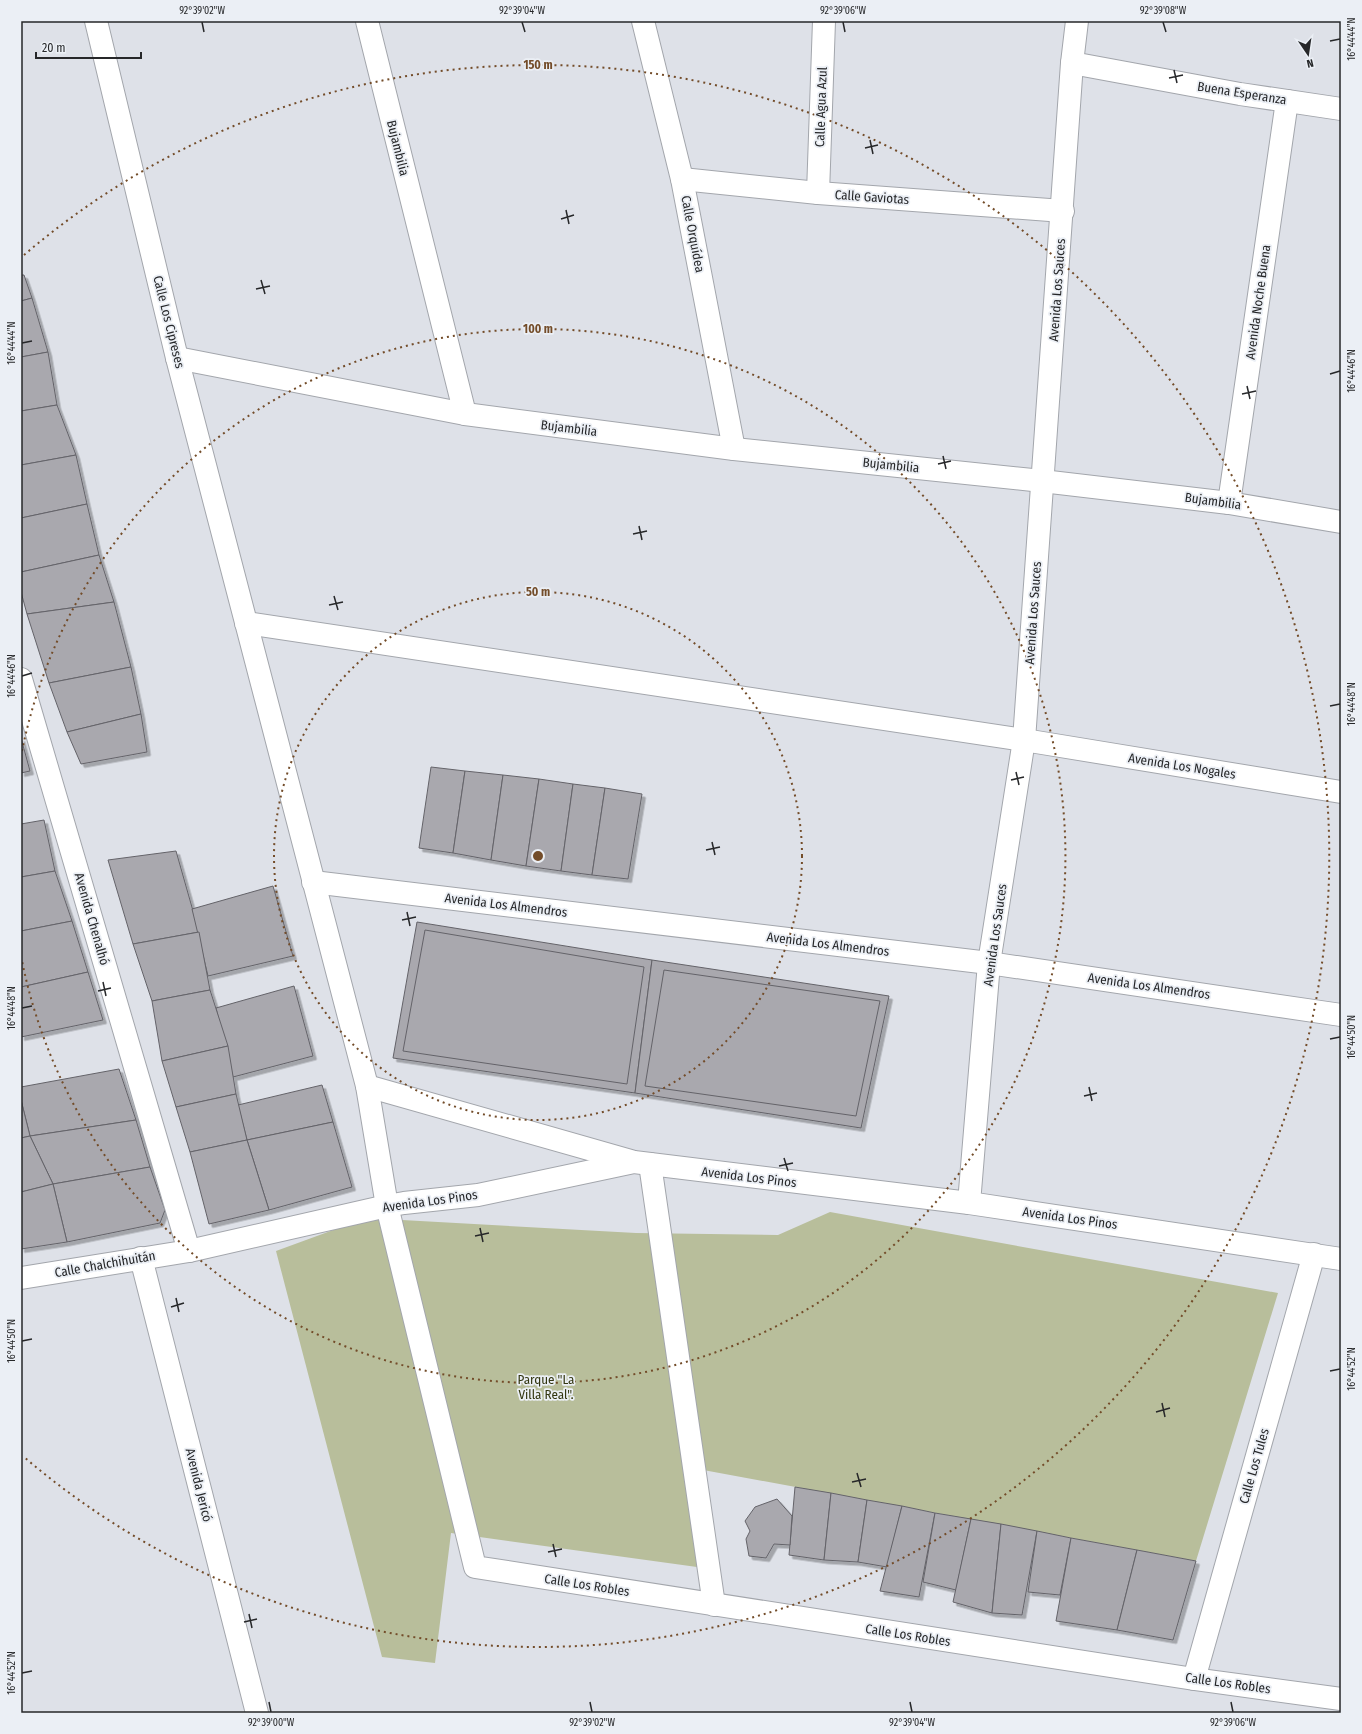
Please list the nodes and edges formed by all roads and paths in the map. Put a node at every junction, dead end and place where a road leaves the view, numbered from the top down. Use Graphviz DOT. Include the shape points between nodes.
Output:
graph roads {
  1 [pos="96,21"];
  2 [pos="366,21"];
  3 [pos="643,21"];
  4 [pos="824,21"];
  5 [pos="1077,21"];
  6 [pos="1072,63"];
  7 [pos="1287,101"];
  8 [pos="1341,109"];
  9 [pos="682,179"];
  10 [pos="818,193"];
  11 [pos="1063,211"];
  12 [pos="177,358"];
  13 [pos="464,414"];
  14 [pos="734,450"];
  15 [pos="1042,481"];
  16 [pos="1229,503"];
  17 [pos="1341,522"];
  18 [pos="246,623"];
  19 [pos="21,679"];
  20 [pos="1024,740"];
  21 [pos="1341,792"];
  22 [pos="313,882"];
  23 [pos="989,963"];
  24 [pos="1341,1015"];
  25 [pos="367,1086"];
  26 [pos="642,1163"];
  27 [pos="969,1204"];
  28 [pos="387,1206"];
  29 [pos="189,1251"];
  30 [pos="1314,1254"];
  31 [pos="141,1258"];
  32 [pos="1341,1258"];
  33 [pos="21,1278"];
  34 [pos="475,1567"];
  35 [pos="714,1605"];
  36 [pos="1194,1678"];
  37 [pos="1341,1699"];
  38 [pos="257,1713"];
  1 -- 12 [label="street, Calle Los Cipreses"];
  2 -- 13 [label="street, Bujambilia"];
  3 -- 9 [label="street, Calle Orquídea"];
  4 -- 10 [label="street, Calle Agua Azul"];
  5 -- 6 [label="street, Avenida Los Sauces"];
  6 -- 7 [label="street, Buena Esperanza"];
  6 -- 11 [label="street, Avenida Los Sauces"];
  7 -- 8 [label="street, Buena Esperanza"];
  7 -- 16 [label="street, Avenida Noche Buena"];
  9 -- 10 [label="street, Calle Gaviotas"];
  9 -- 14 [label="street, Calle Orquídea"];
  10 -- 11 [label="street, Calle Gaviotas"];
  11 -- 15 [label="street, Avenida Los Sauces"];
  12 -- 13 [label="street, Bujambilia"];
  12 -- 18 [label="street, Calle Los Cipreses"];
  13 -- 14 [label="street, Bujambilia"];
  14 -- 15 [label="street, Bujambilia"];
  15 -- 16 [label="street, Bujambilia"];
  15 -- 20 [label="street, Avenida Los Sauces"];
  16 -- 17 [label="street, Bujambilia"];
  18 -- 20 [label="street, Avenida Los Nogales"];
  18 -- 22 [label="street, Calle Los Cipreses"];
  19 -- 29 [label="street, Avenida Chenalhó"];
  20 -- 21 [label="street, Avenida Los Nogales"];
  20 -- 23 [label="street, Avenida Los Sauces"];
  22 -- 23 [label="street, Avenida Los Almendros"];
  22 -- 25 [label="street, Calle Los Cipreses"];
  23 -- 24 [label="street, Avenida Los Almendros"];
  23 -- 27 [label="street, Avenida Los Sauces"];
  25 -- 26 [label="street"];
  25 -- 28 [label="street, Calle Los Cipreses"];
  26 -- 27 [label="street, Avenida Los Pinos"];
  26 -- 28 [label="street, Avenida Los Pinos" via="478,1195"];
  26 -- 35 [label="street"];
  27 -- 30 [label="street, Avenida Los Pinos"];
  28 -- 29 [label="street, Avenida Los Pinos"];
  28 -- 34 [label="street, Calle Los Cipreses"];
  29 -- 31 [label="street, Calle Chalchihuitán"];
  30 -- 32 [label="street, Avenida Los Pinos"];
  30 -- 36 [label="street, Calle Los Tules"];
  31 -- 33 [label="street, Calle Chalchihuitán"];
  31 -- 38 [label="street, Avenida Jericó"];
  34 -- 35 [label="street, Calle Los Robles"];
  35 -- 36 [label="street, Calle Los Robles"];
  36 -- 37 [label="street, Calle Los Robles"];
}
